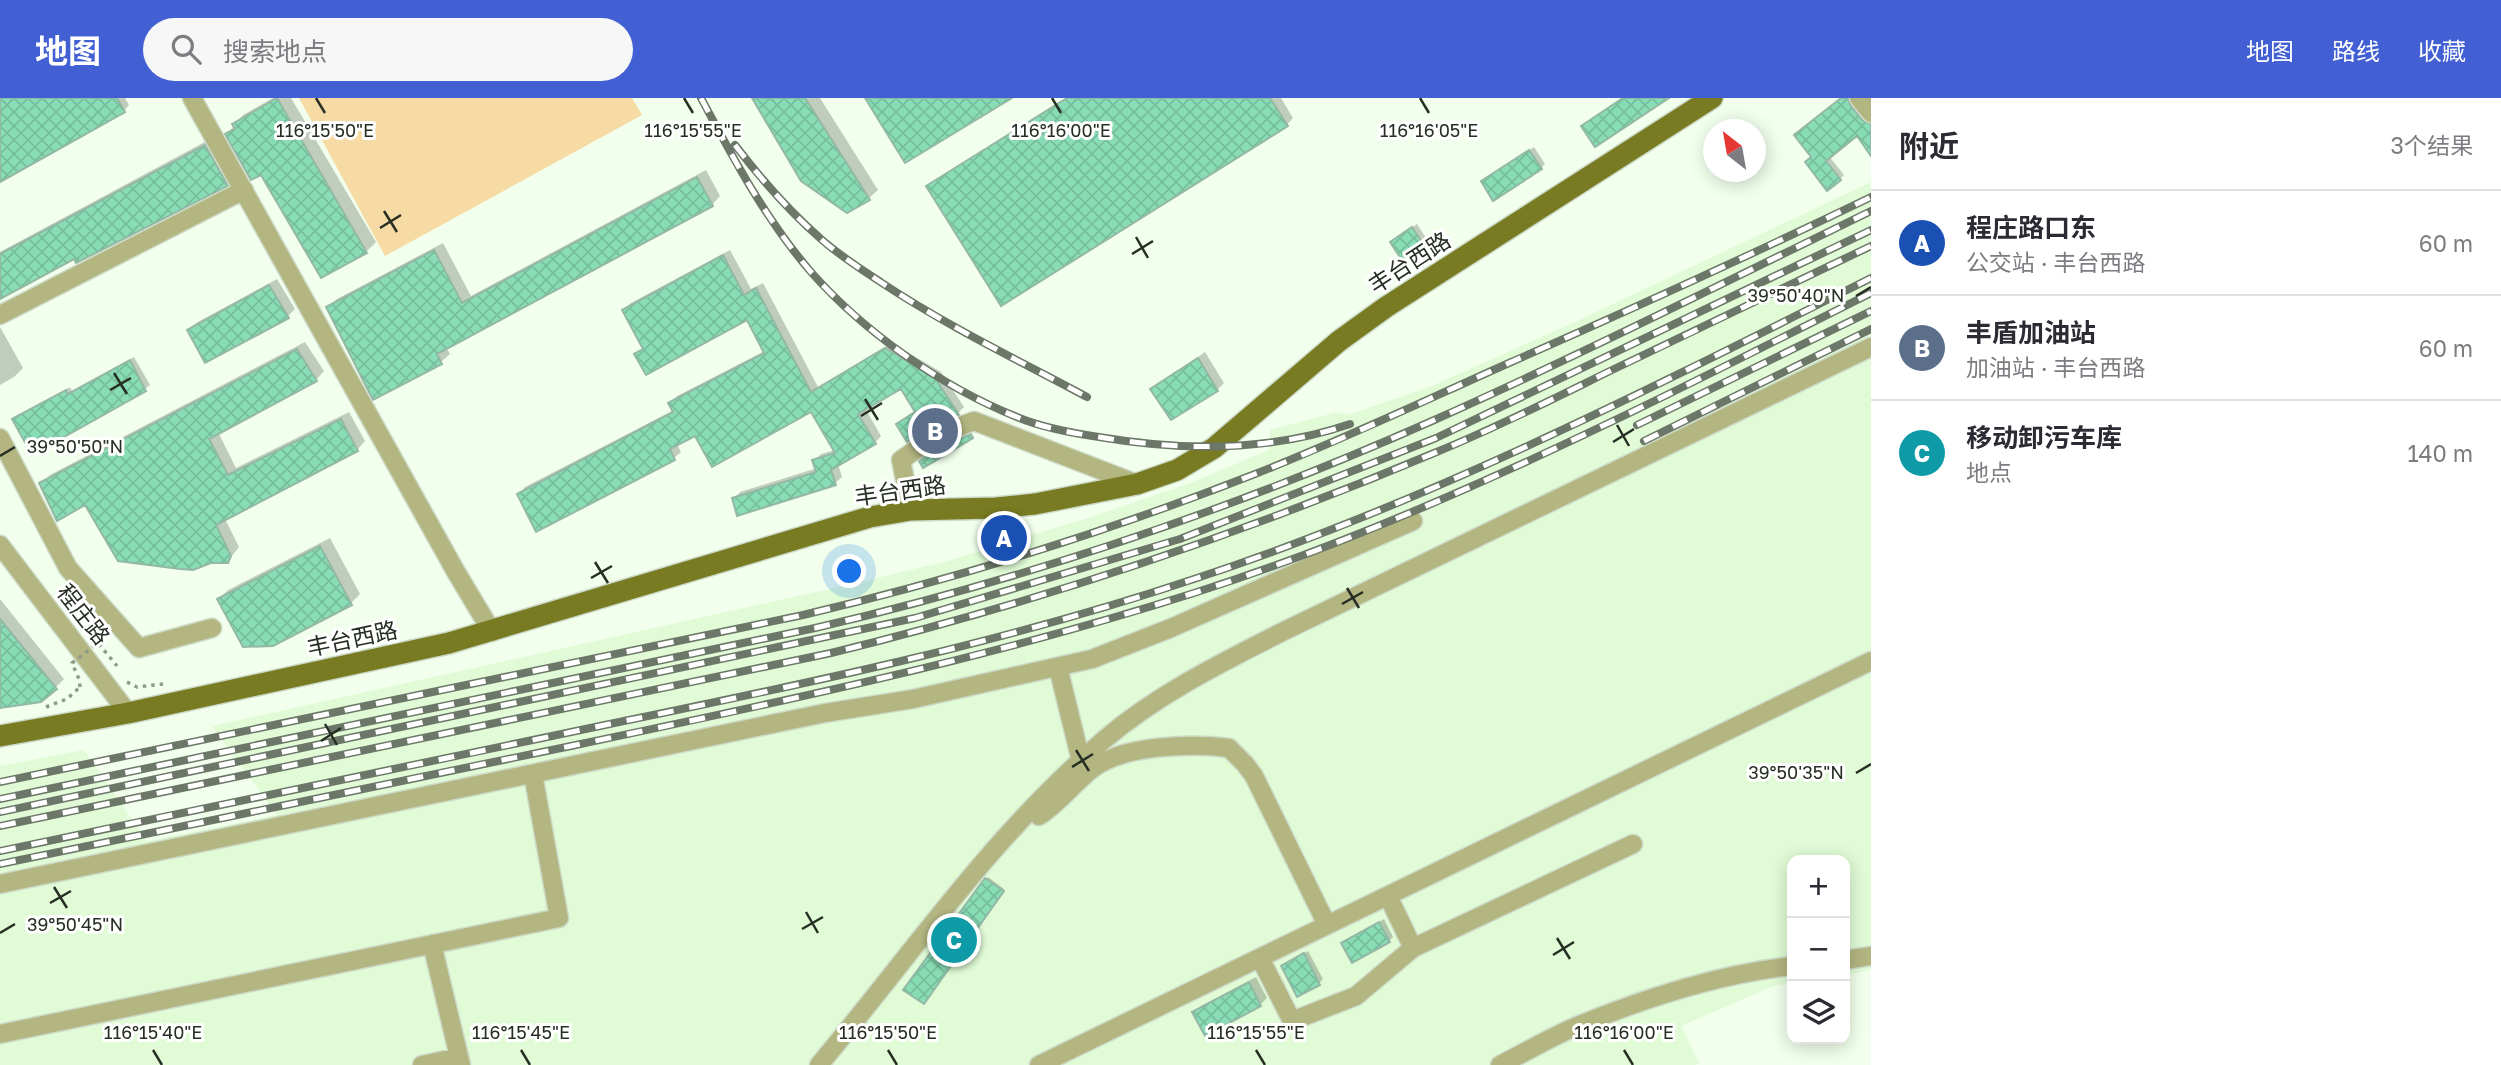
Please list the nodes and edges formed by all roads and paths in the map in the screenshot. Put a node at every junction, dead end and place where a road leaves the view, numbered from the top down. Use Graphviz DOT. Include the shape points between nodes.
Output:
graph roads {
  1 [pos="192,98"];
  2 [pos="1712,98"];
  3 [pos="1859,98"];
  4 [pos="1871,113"];
  5 [pos="243,190"];
  6 [pos="0,315"];
  7 [pos="1871,347"];
  8 [pos="0,438"];
  9 [pos="1137,484"];
  10 [pos="911,510"];
  11 [pos="1413,521"];
  12 [pos="0,545"];
  13 [pos="212,628"];
  14 [pos="492,632"];
  15 [pos="1871,661"];
  16 [pos="117,666"];
  17 [pos="1058,667"];
  18 [pos="43,708"];
  19 [pos="128,713"];
  20 [pos="0,736"];
  21 [pos="1081,761"];
  22 [pos="533,774"];
  23 [pos="1007,833"];
  24 [pos="1633,844"];
  25 [pos="0,884"];
  26 [pos="1388,896"];
  27 [pos="1327,925"];
  28 [pos="432,944"];
  29 [pos="1413,948"];
  30 [pos="1871,956"];
  31 [pos="1259,958"];
  32 [pos="1850,959"];
  33 [pos="1787,967"];
  34 [pos="0,1034"];
  35 [pos="460,1061"];
  36 [pos="422,1065"];
  37 [pos="819,1065"];
  38 [pos="1039,1065"];
  39 [pos="1500,1065"];
  1 -- 5 [label="street"];
  2 -- 9 [label="main road, 丰台西路" via="1386,307 1339,341 1214,448 1177,470"];
  3 -- 4 [label="street"];
  5 -- 6 [label="street"];
  5 -- 14 [label="street"];
  7 -- 21 [label="street" via="1213,667 1144,709"];
  8 -- 13 [label="street" via="68,568 139,648"];
  9 -- 10 [label="main road, 丰台西路" via="1035,504"];
  9 -- 10 [label="street" via="974,421 937,435 901,460"];
  10 -- 14 [label="main road, 丰台西路" via="824,529"];
  11 -- 17 [label="street" via="1171,628 1092,659"];
  12 -- 19 [label="street, 程庄路"];
  14 -- 19 [label="main road, 丰台西路"];
  15 -- 26 [label="street"];
  16 -- 18 [label="path, bridge" via="98,643 72,663 80,687 67,699"];
  17 -- 21 [label="street"];
  17 -- 22 [label="street"];
  19 -- 20 [label="main road, 丰台西路"];
  21 -- 23 [label="street"];
  22 -- 25 [label="street"];
  22 -- 28 [label="street" via="559,918"];
  23 -- 27 [label="street" via="1045,812 1113,756 1187,746 1229,748 1254,776"];
  23 -- 37 [label="street"];
  24 -- 29 [label="street"];
  26 -- 27 [label="street"];
  26 -- 29 [label="street"];
  27 -- 31 [label="street"];
  28 -- 34 [label="street"];
  28 -- 35 [label="street"];
  29 -- 31 [label="street" via="1356,996 1292,1021"];
  30 -- 32 [label="street"];
  31 -- 38 [label="street"];
  33 -- 39 [label="street" via="1747,971 1648,1000 1575,1027"];
  35 -- 36 [label="street"];
}
